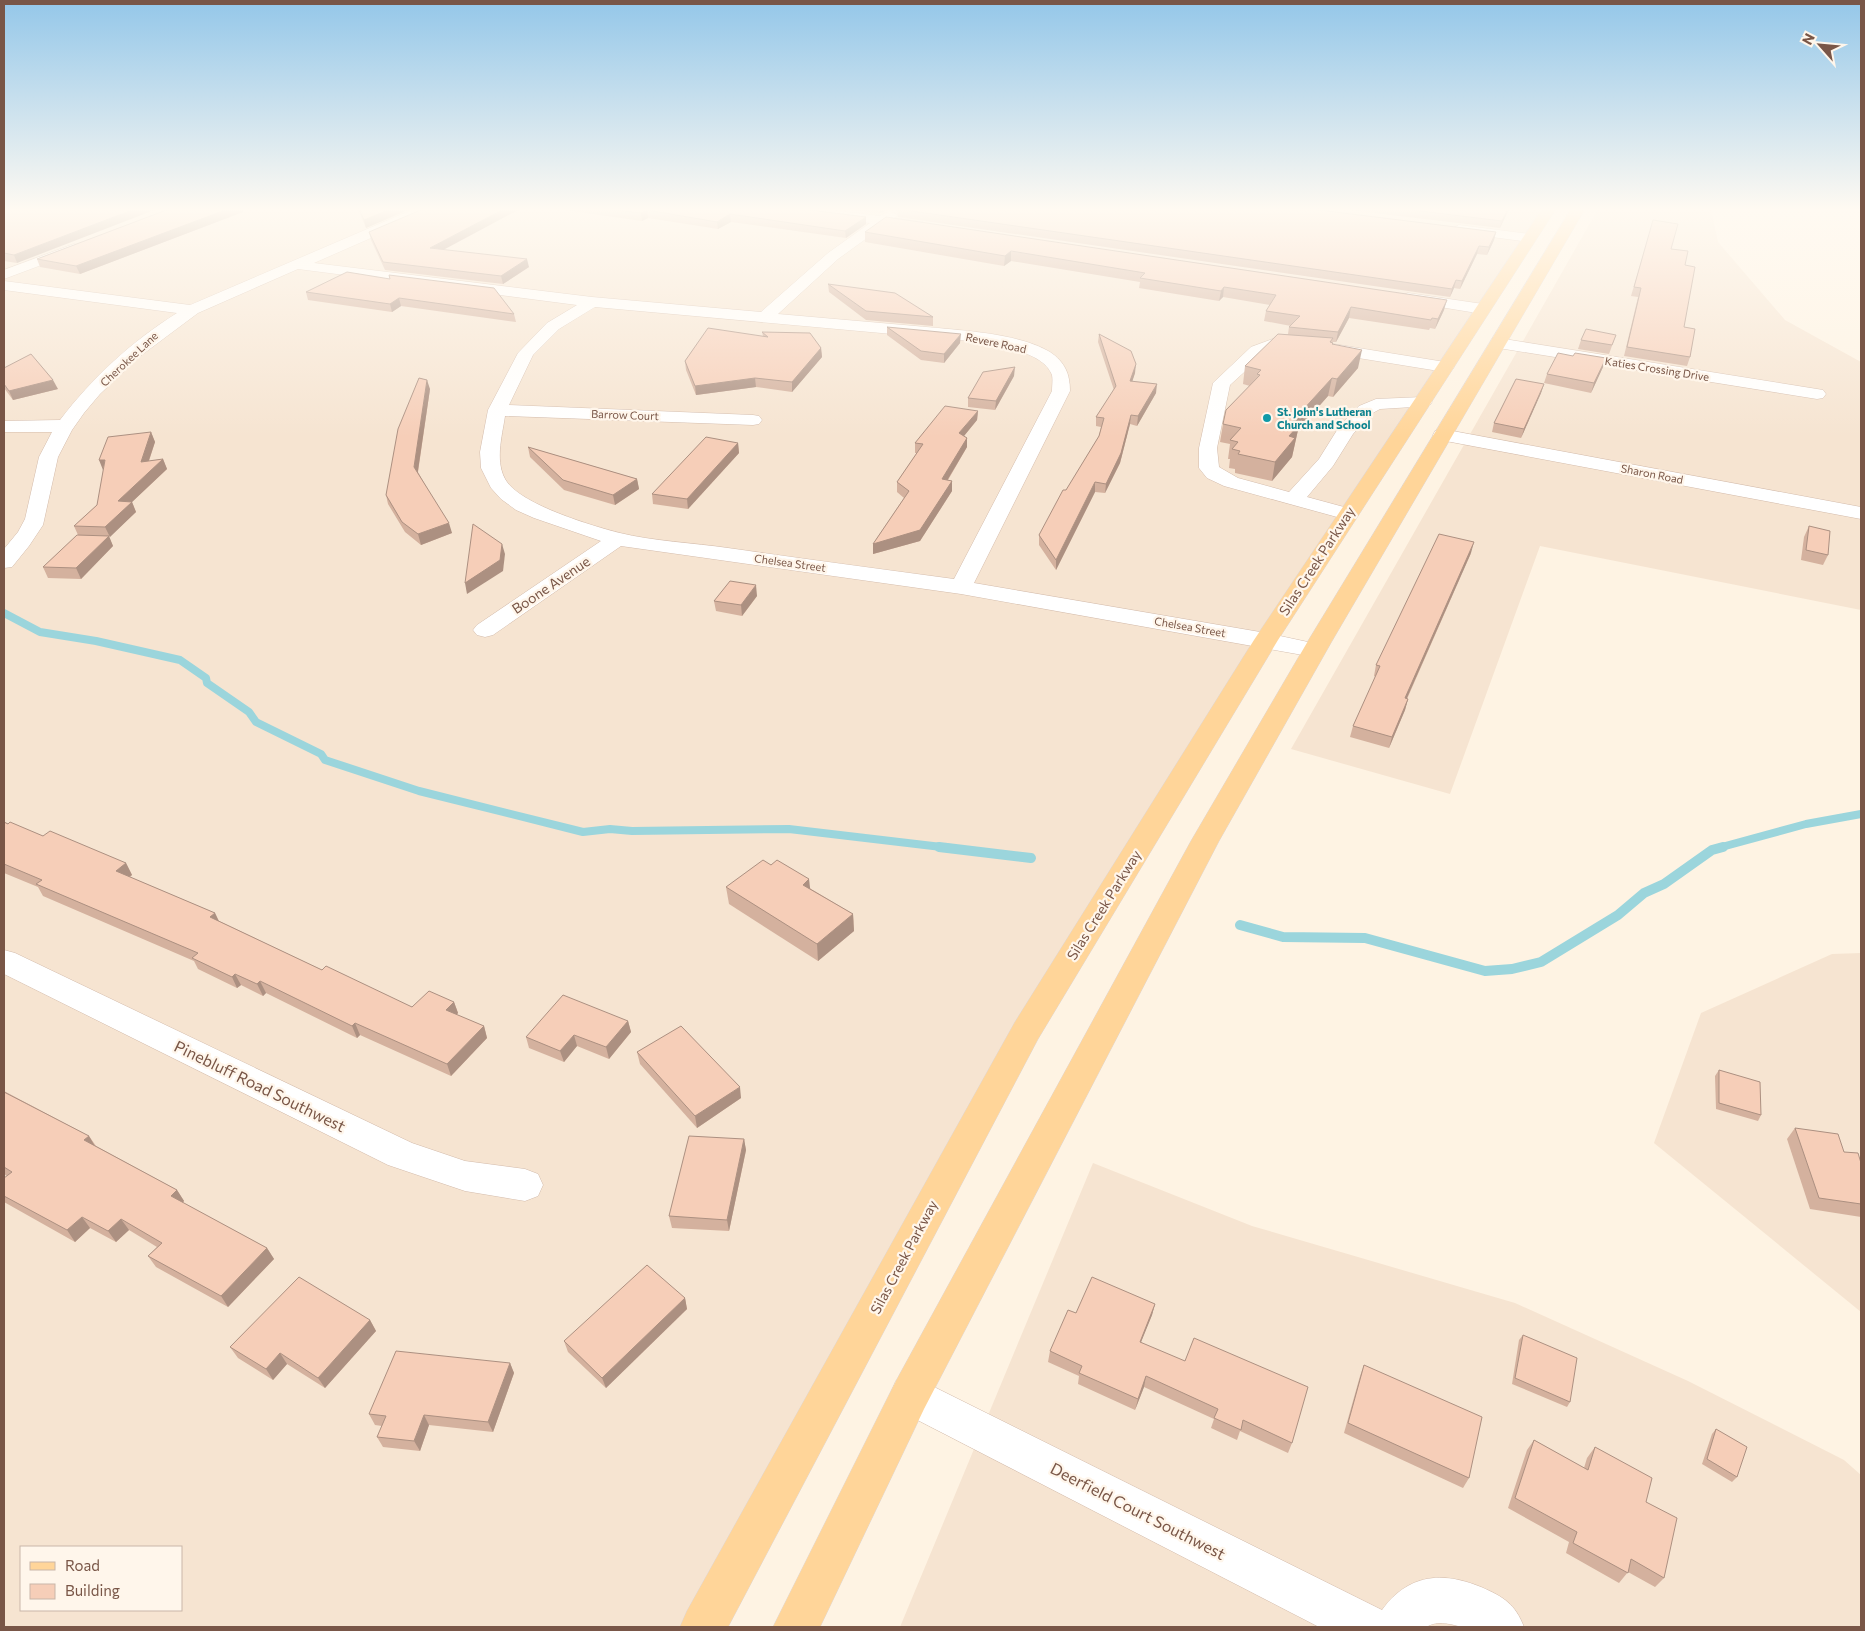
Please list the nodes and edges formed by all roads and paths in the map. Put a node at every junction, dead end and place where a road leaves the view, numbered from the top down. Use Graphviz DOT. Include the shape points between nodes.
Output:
graph roads {
  1 [pos="251,285"];
  2 [pos="458,285"];
  3 [pos="800,285"];
  4 [pos="1498,285"];
  5 [pos="1533,285"];
  6 [pos="4,286"];
  7 [pos="1395,296"];
  8 [pos="592,302"];
  9 [pos="1483,309"];
  10 [pos="192,310"];
  11 [pos="766,316"];
  12 [pos="1498,343"];
  13 [pos="1445,368"];
  14 [pos="1817,394"];
  15 [pos="1423,402"];
  16 [pos="497,410"];
  17 [pos="753,420"];
  18 [pos="4,426"];
  19 [pos="64,426"];
  20 [pos="1442,435"];
  21 [pos="1294,499"];
  22 [pos="1861,513"];
  23 [pos="1348,514"];
  24 [pos="617,539"];
  25 [pos="4,562"];
  26 [pos="961,587"];
  27 [pos="485,630"];
  28 [pos="1266,640"];
  29 [pos="1314,650"];
  30 [pos="4,961"];
  31 [pos="525,1184"];
  32 [pos="910,1395"];
  33 [pos="703,1627"];
  34 [pos="796,1627"];
  35 [pos="1367,1627"];
  36 [pos="1398,1627"];
  37 [pos="1502,1627"];
  1 -- 10 [label="street, Cherokee Lane"];
  2 -- 8 [label="street, Revere Road"];
  3 -- 11 [label="street"];
  4 -- 9 [label="main road, Silas Creek Parkway"];
  5 -- 12 [label="main road"];
  6 -- 10 [label="street"];
  7 -- 9 [label="street"];
  8 -- 11 [label="street, Revere Road"];
  8 -- 16 [label="street, Chelsea Street" via="553,326 526,353"];
  9 -- 13 [label="main road, Silas Creek Parkway"];
  10 -- 19 [label="street, Cherokee Lane" via="143,344"];
  11 -- 26 [label="street, Revere Road" via="970,336 1026,348 1055,364 1063,380 1061,391"];
  12 -- 14 [label="street, Katies Crossing Drive"];
  12 -- 20 [label="main road"];
  13 -- 15 [label="main road, Silas Creek Parkway"];
  13 -- 21 [label="street" via="1315,346 1273,344 1257,351 1222,383 1208,448 1209,468 1231,482"];
  15 -- 21 [label="street" via="1376,404 1365,410"];
  15 -- 23 [label="main road, Silas Creek Parkway"];
  16 -- 17 [label="street, Barrow Court"];
  16 -- 24 [label="street, Chelsea Street" via="490,452 491,468 498,484 508,495 541,514"];
  18 -- 19 [label="street"];
  19 -- 25 [label="street, Cherokee Lane" via="51,450 34,520 23,540"];
  20 -- 22 [label="street, Sharon Road"];
  20 -- 29 [label="main road"];
  21 -- 23 [label="street"];
  23 -- 28 [label="main road, Silas Creek Parkway"];
  24 -- 26 [label="street, Chelsea Street"];
  24 -- 27 [label="street, Boone Avenue"];
  26 -- 28 [label="street, Chelsea Street"];
  28 -- 29 [label="street, Chelsea Street"];
  28 -- 33 [label="main road, Silas Creek Parkway" via="1026,1031"];
  29 -- 32 [label="main road" via="1205,841"];
  30 -- 31 [label="street, Pinebluff Road Southwest" via="401,1154 465,1176"];
  32 -- 34 [label="main road"];
  32 -- 35 [label="street, Deerfield Court Southwest"];
  36 -- 37 [label="street" via="1410,1611 1428,1602 1449,1600 1472,1606"];
}
